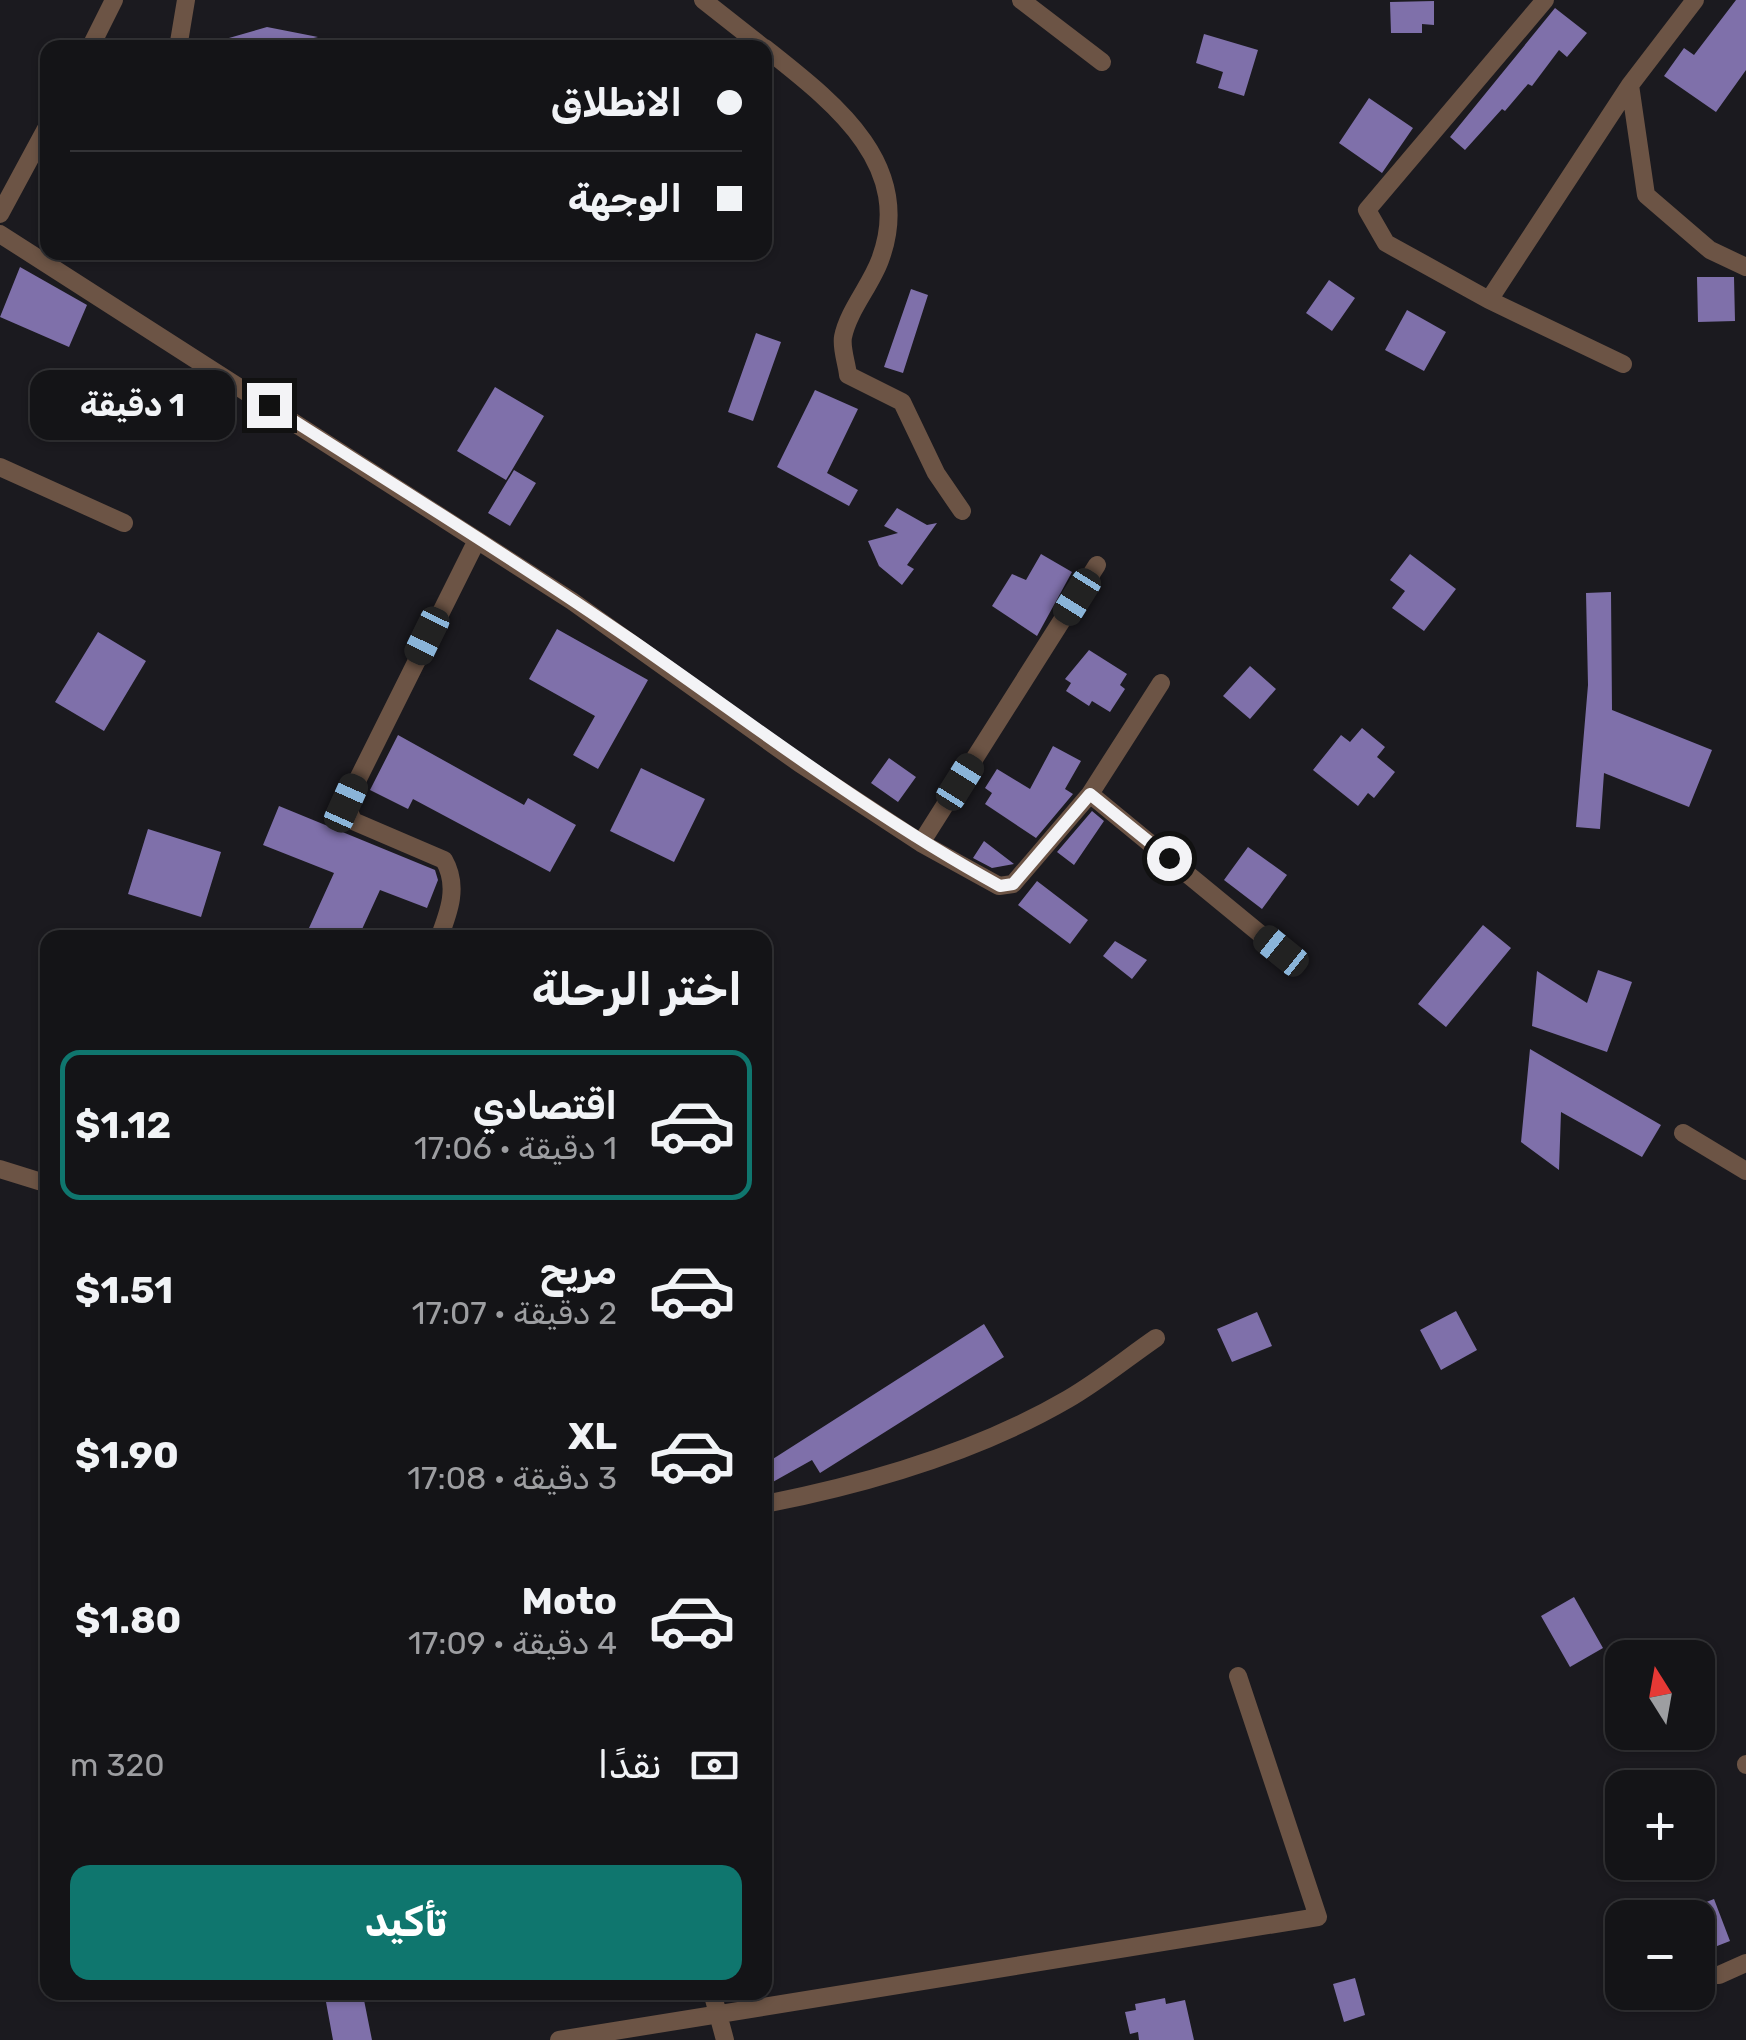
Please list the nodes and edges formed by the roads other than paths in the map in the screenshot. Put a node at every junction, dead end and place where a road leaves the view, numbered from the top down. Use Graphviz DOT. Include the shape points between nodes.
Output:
graph roads {
  1 [pos="114,0"];
  2 [pos="186,0"];
  3 [pos="703,0"];
  4 [pos="1022,0"];
  5 [pos="1544,0"];
  6 [pos="1694,0"];
  7 [pos="94,40"];
  8 [pos="179,40"];
  9 [pos="754,40"];
  10 [pos="772,55"];
  11 [pos="1102,62"];
  12 [pos="1630,86"];
  13 [pos="40,140"];
  14 [pos="0,214"];
  15 [pos="0,234"];
  16 [pos="40,260"];
  17 [pos="41,260"];
  18 [pos="1746,267"];
  19 [pos="1489,300"];
  20 [pos="1623,364"];
  21 [pos="0,468"];
  22 [pos="962,511"];
  23 [pos="124,522"];
  24 [pos="477,540"];
  25 [pos="1097,565"];
  26 [pos="1161,683"];
  27 [pos="1090,794"];
  28 [pos="922,843"];
  29 [pos="442,930"];
  30 [pos="1281,951"];
  31 [pos="1683,1132"];
  32 [pos="0,1169"];
  33 [pos="1746,1171"];
  34 [pos="40,1182"];
  35 [pos="1156,1338"];
  36 [pos="772,1502"];
  37 [pos="1238,1676"];
  38 [pos="1746,1963"];
  39 [pos="1718,1974"];
  40 [pos="715,2000"];
  41 [pos="718,2011"];
  42 [pos="559,2040"];
  43 [pos="726,2040"];
  1 -- 7 [label="street"];
  2 -- 8 [label="street"];
  3 -- 9 [label="street"];
  4 -- 11 [label="street"];
  5 -- 19 [label="street" via="1367,210 1386,244"];
  6 -- 12 [label="street"];
  10 -- 22 [label="street" via="870,144 883,169 890,221 880,259 842,338 848,375 902,402"];
  12 -- 18 [label="street" via="1646,195 1710,250"];
  12 -- 19 [label="street"];
  13 -- 14 [label="street"];
  15 -- 16 [label="street"];
  17 -- 24 [label="street"];
  19 -- 20 [label="street"];
  21 -- 23 [label="street"];
  24 -- 28 [label="street"];
  24 -- 29 [label="street" via="346,803 353,821 444,860 452,898"];
  25 -- 28 [label="street"];
  26 -- 27 [label="street"];
  27 -- 28 [label="street" via="1008,888"];
  27 -- 30 [label="street"];
  31 -- 33 [label="street"];
  32 -- 34 [label="street"];
  35 -- 36 [label="street" via="1069,1398 1000,1431 878,1475"];
  37 -- 41 [label="street" via="1318,1918"];
  38 -- 39 [label="street"];
  40 -- 41 [label="street"];
  41 -- 42 [label="street"];
  41 -- 43 [label="street"];
}
